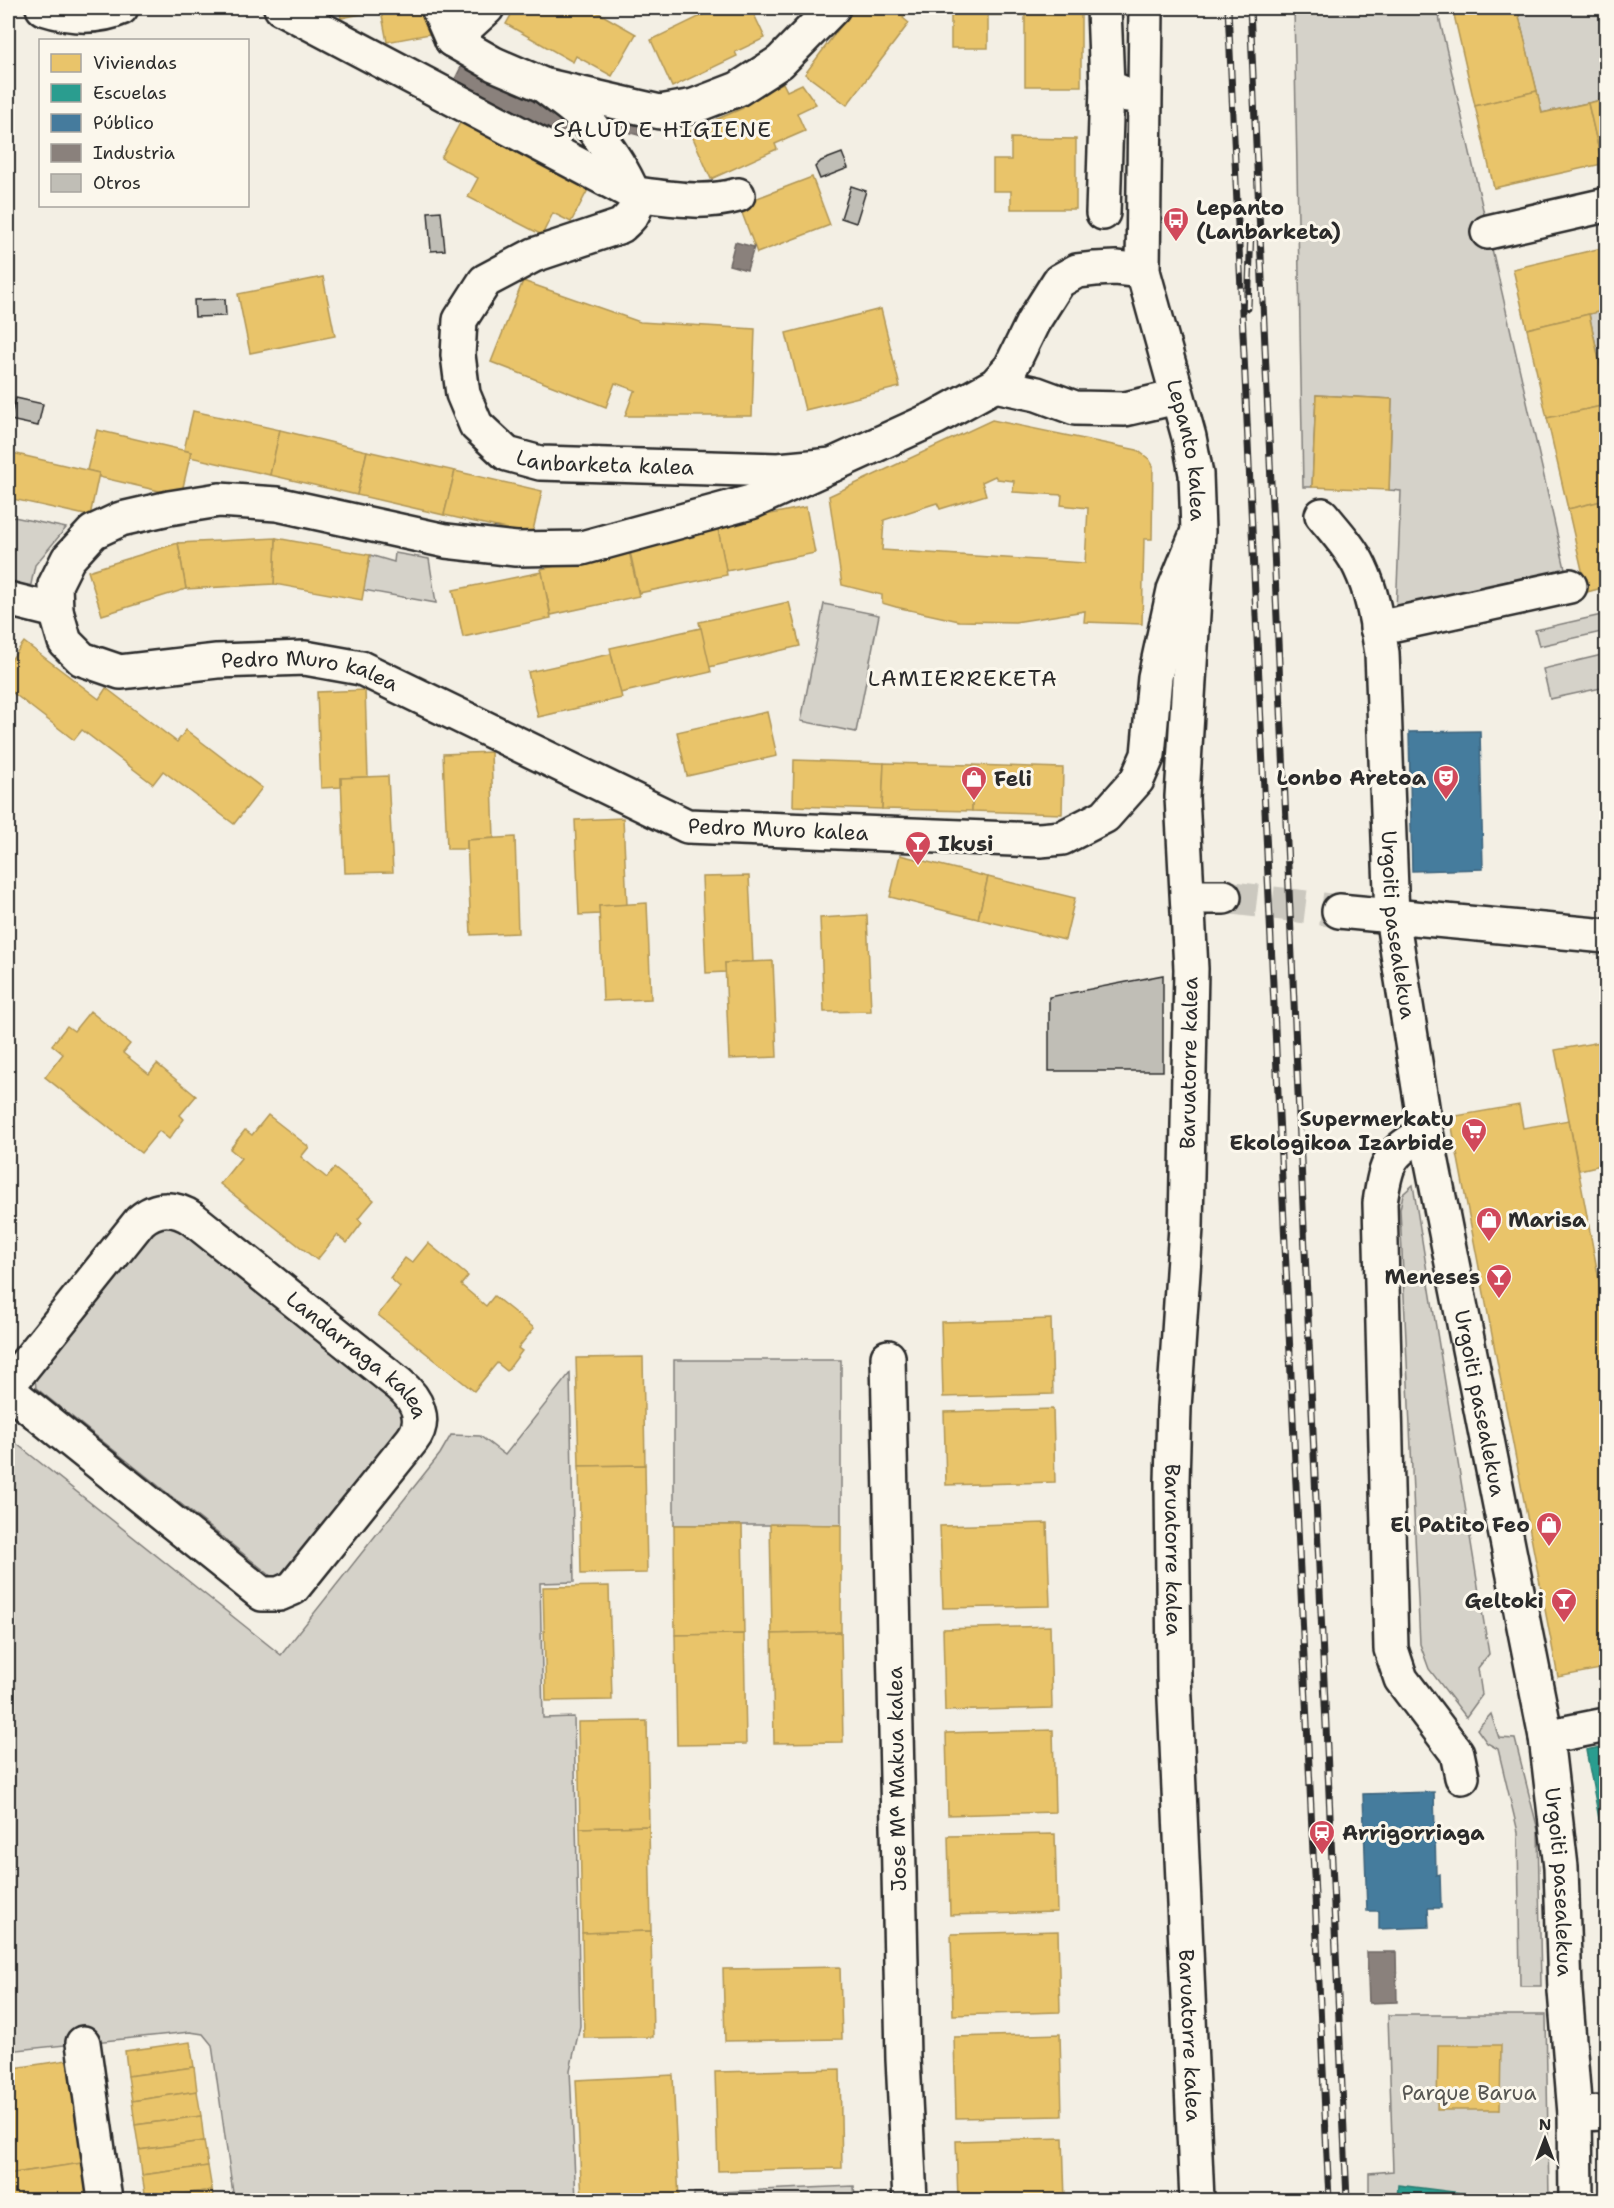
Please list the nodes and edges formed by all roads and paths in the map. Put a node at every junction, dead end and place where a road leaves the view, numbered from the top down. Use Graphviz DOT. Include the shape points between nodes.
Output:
graph roads {
  1 [pos="43,8"];
  2 [pos="121,8"];
  3 [pos="281,8"];
  4 [pos="438,8"];
  5 [pos="487,8"];
  6 [pos="833,8"];
  7 [pos="1104,8"];
  8 [pos="1146,8"];
  9 [pos="452,40"];
  10 [pos="543,85"];
  11 [pos="1107,86"];
  12 [pos="1146,104"];
  13 [pos="634,194"];
  14 [pos="738,195"];
  15 [pos="1606,206"];
  16 [pos="1103,213"];
  17 [pos="1488,232"];
  18 [pos="1143,271"];
  19 [pos="1021,348"];
  20 [pos="994,384"];
  21 [pos="1037,394"];
  22 [pos="1177,397"];
  23 [pos="832,465"];
  24 [pos="1322,514"];
  25 [pos="1198,531"];
  26 [pos="1570,586"];
  27 [pos="8,598"];
  28 [pos="56,611"];
  29 [pos="1377,628"];
  30 [pos="1188,897"];
  31 [pos="1224,897"];
  32 [pos="1339,911"];
  33 [pos="1392,916"];
  34 [pos="1606,936"];
  35 [pos="1426,1132"];
  36 [pos="888,1357"];
  37 [pos="8,1388"];
  38 [pos="1606,1725"];
  39 [pos="1546,1737"];
  40 [pos="1462,1777"];
  41 [pos="83,2043"];
  42 [pos="1606,2113"];
  43 [pos="1575,2114"];
  44 [pos="105,2200"];
  45 [pos="909,2200"];
  46 [pos="1197,2200"];
  47 [pos="1576,2200"];
  1 -- 2 [label="street" via="66,15 106,14"];
  3 -- 13 [label="street"];
  4 -- 9 [label="street"];
  5 -- 9 [label="street"];
  6 -- 10 [label="street" via="780,62 738,89 694,106 660,111"];
  7 -- 11 [label="street"];
  8 -- 12 [label="street, Lepanto kalea"];
  9 -- 10 [label="street"];
  10 -- 13 [label="street" via="585,119"];
  11 -- 12 [label="street"];
  11 -- 16 [label="street"];
  12 -- 18 [label="street, Lepanto kalea"];
  13 -- 14 [label="street" via="684,200 720,200"];
  13 -- 23 [label="street, Lanbarketa kalea" via="631,217 621,226 534,255 485,281 460,320 458,355 463,394 476,425 507,454 540,463 778,470"];
  15 -- 17 [label="street"];
  18 -- 19 [label="street, Lanbarketa kalea" via="1095,269 1077,271 1059,280"];
  18 -- 22 [label="street, Lepanto kalea"];
  19 -- 20 [label="street, Lanbarketa kalea" via="1011,367"];
  19 -- 21 [label="street"];
  20 -- 21 [label="street"];
  20 -- 23 [label="street, Lanbarketa kalea" via="935,418"];
  21 -- 22 [label="street" via="1075,408 1125,409"];
  22 -- 25 [label="street, Lepanto kalea" via="1196,474"];
  23 -- 28 [label="street, Pedro Muro kalea" via="751,501 582,548 516,549 446,541 277,504 219,500 169,508 121,519 93,532 68,559 55,585"];
  24 -- 29 [label="street, Urgoiti pasealekua" via="1360,567"];
  25 -- 28 [label="street, Pedro Muro kalea" via="1174,590 1155,677 1148,755 1137,780 1105,816 1062,838 1051,839 687,826 361,668 304,658 217,661 120,672 82,659 65,642"];
  25 -- 30 [label="street, Lepanto kalea" via="1182,796"];
  26 -- 29 [label="street"];
  27 -- 28 [label="street"];
  29 -- 33 [label="street, Urgoiti pasealekua" via="1382,653"];
  30 -- 31 [label="street"];
  30 -- 46 [label="street, Baruatorre kalea" via="1191,969 1186,1227 1172,1482 1174,1676"];
  32 -- 33 [label="street"];
  33 -- 34 [label="street"];
  33 -- 35 [label="street, Urgoiti pasealekua"];
  35 -- 39 [label="street, Urgoiti pasealekua"];
  35 -- 40 [label="street" via="1398,1148 1385,1172 1380,1203 1391,1649 1401,1679 1457,1754"];
  36 -- 45 [label="street, Jose Mª Makua kalea"];
  37 -- 37 [label="street, Landarraga kalea" via="262,1593 279,1594 293,1588 417,1434 419,1421 413,1397 399,1384 193,1219 173,1210 157,1210 140,1221"];
  38 -- 39 [label="street"];
  39 -- 43 [label="street, Urgoiti pasealekua" via="1560,1867"];
  41 -- 44 [label="street"];
  42 -- 43 [label="street"];
  43 -- 47 [label="street, Urgoiti pasealekua"];
}
